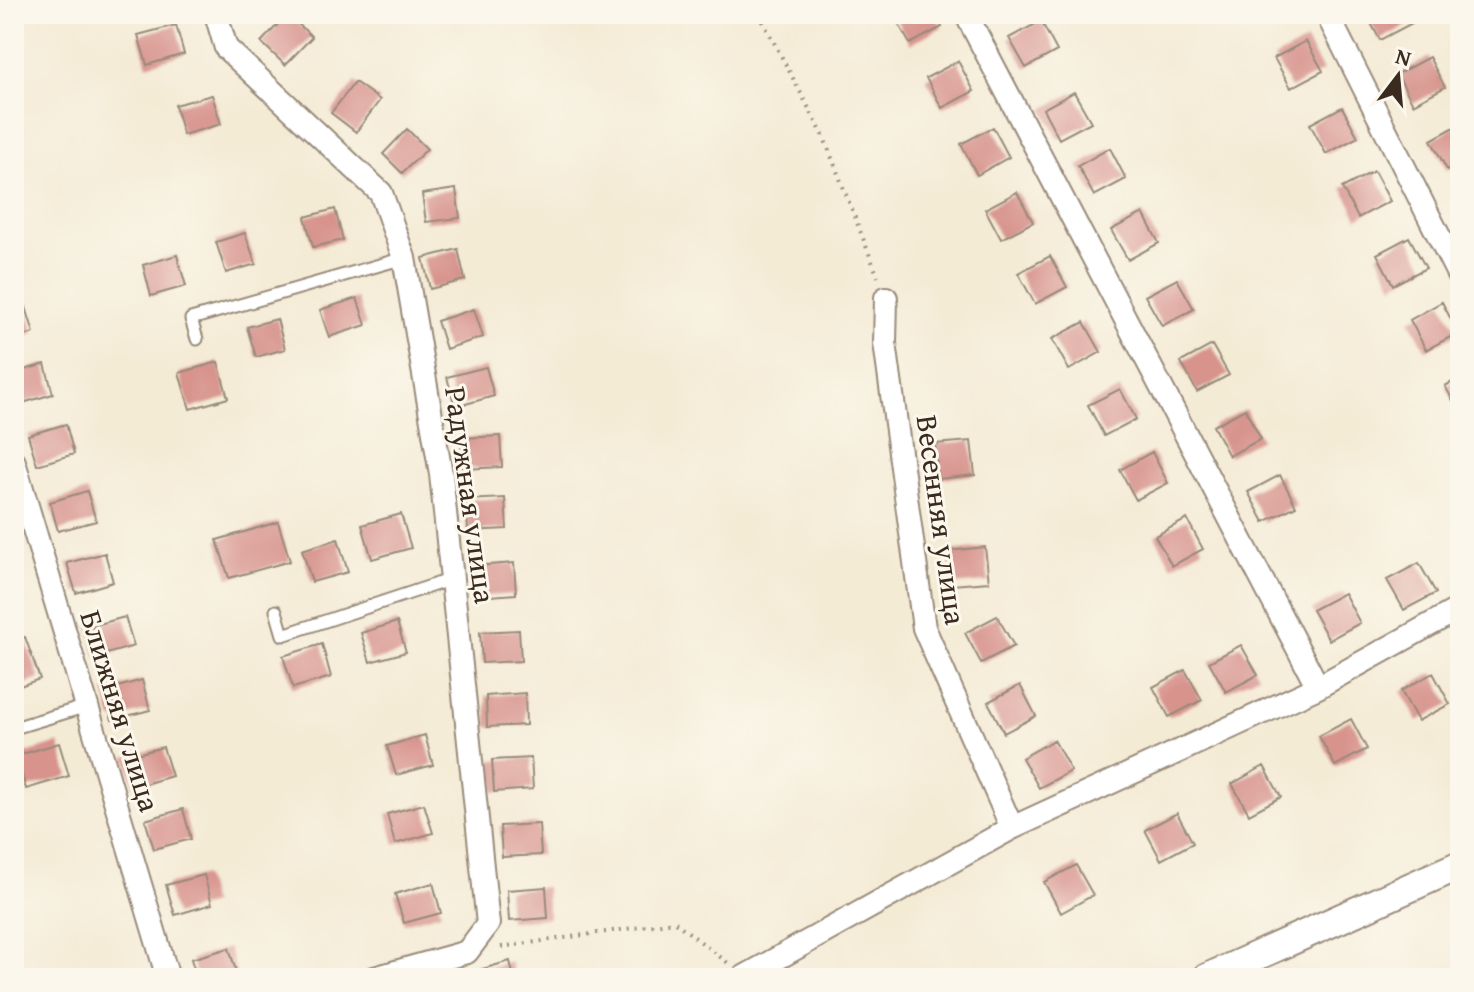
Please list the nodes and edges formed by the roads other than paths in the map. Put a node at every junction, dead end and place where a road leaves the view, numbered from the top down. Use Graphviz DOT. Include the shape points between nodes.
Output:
graph roads {
  1 [pos="216,14"];
  2 [pos="966,14"];
  3 [pos="1327,14"];
  4 [pos="404,258"];
  5 [pos="1460,278"];
  6 [pos="886,298"];
  7 [pos="197,339"];
  8 [pos="14,462"];
  9 [pos="452,579"];
  10 [pos="1460,608"];
  11 [pos="276,611"];
  12 [pos="1318,687"];
  13 [pos="87,706"];
  14 [pos="14,728"];
  15 [pos="1012,828"];
  16 [pos="1460,865"];
  17 [pos="744,977"];
  18 [pos="168,978"];
  19 [pos="374,978"];
  20 [pos="1207,978"];
  1 -- 4 [label="street, Радужная улица" via="226,48 381,193"];
  2 -- 12 [label="street"];
  3 -- 5 [label="street"];
  4 -- 7 [label="lane" via="191,319"];
  4 -- 9 [label="street, Радужная улица" via="441,474"];
  6 -- 15 [label="street, Весенняя улица" via="885,343 924,628"];
  8 -- 13 [label="street, Ближняя улица"];
  9 -- 11 [label="lane" via="283,635"];
  9 -- 19 [label="street, Радужная улица" via="488,924 467,952"];
  10 -- 12 [label="street"];
  12 -- 15 [label="street"];
  13 -- 14 [label="lane"];
  13 -- 18 [label="street, Ближняя улица"];
  15 -- 17 [label="street"];
  16 -- 20 [label="street"];
}
